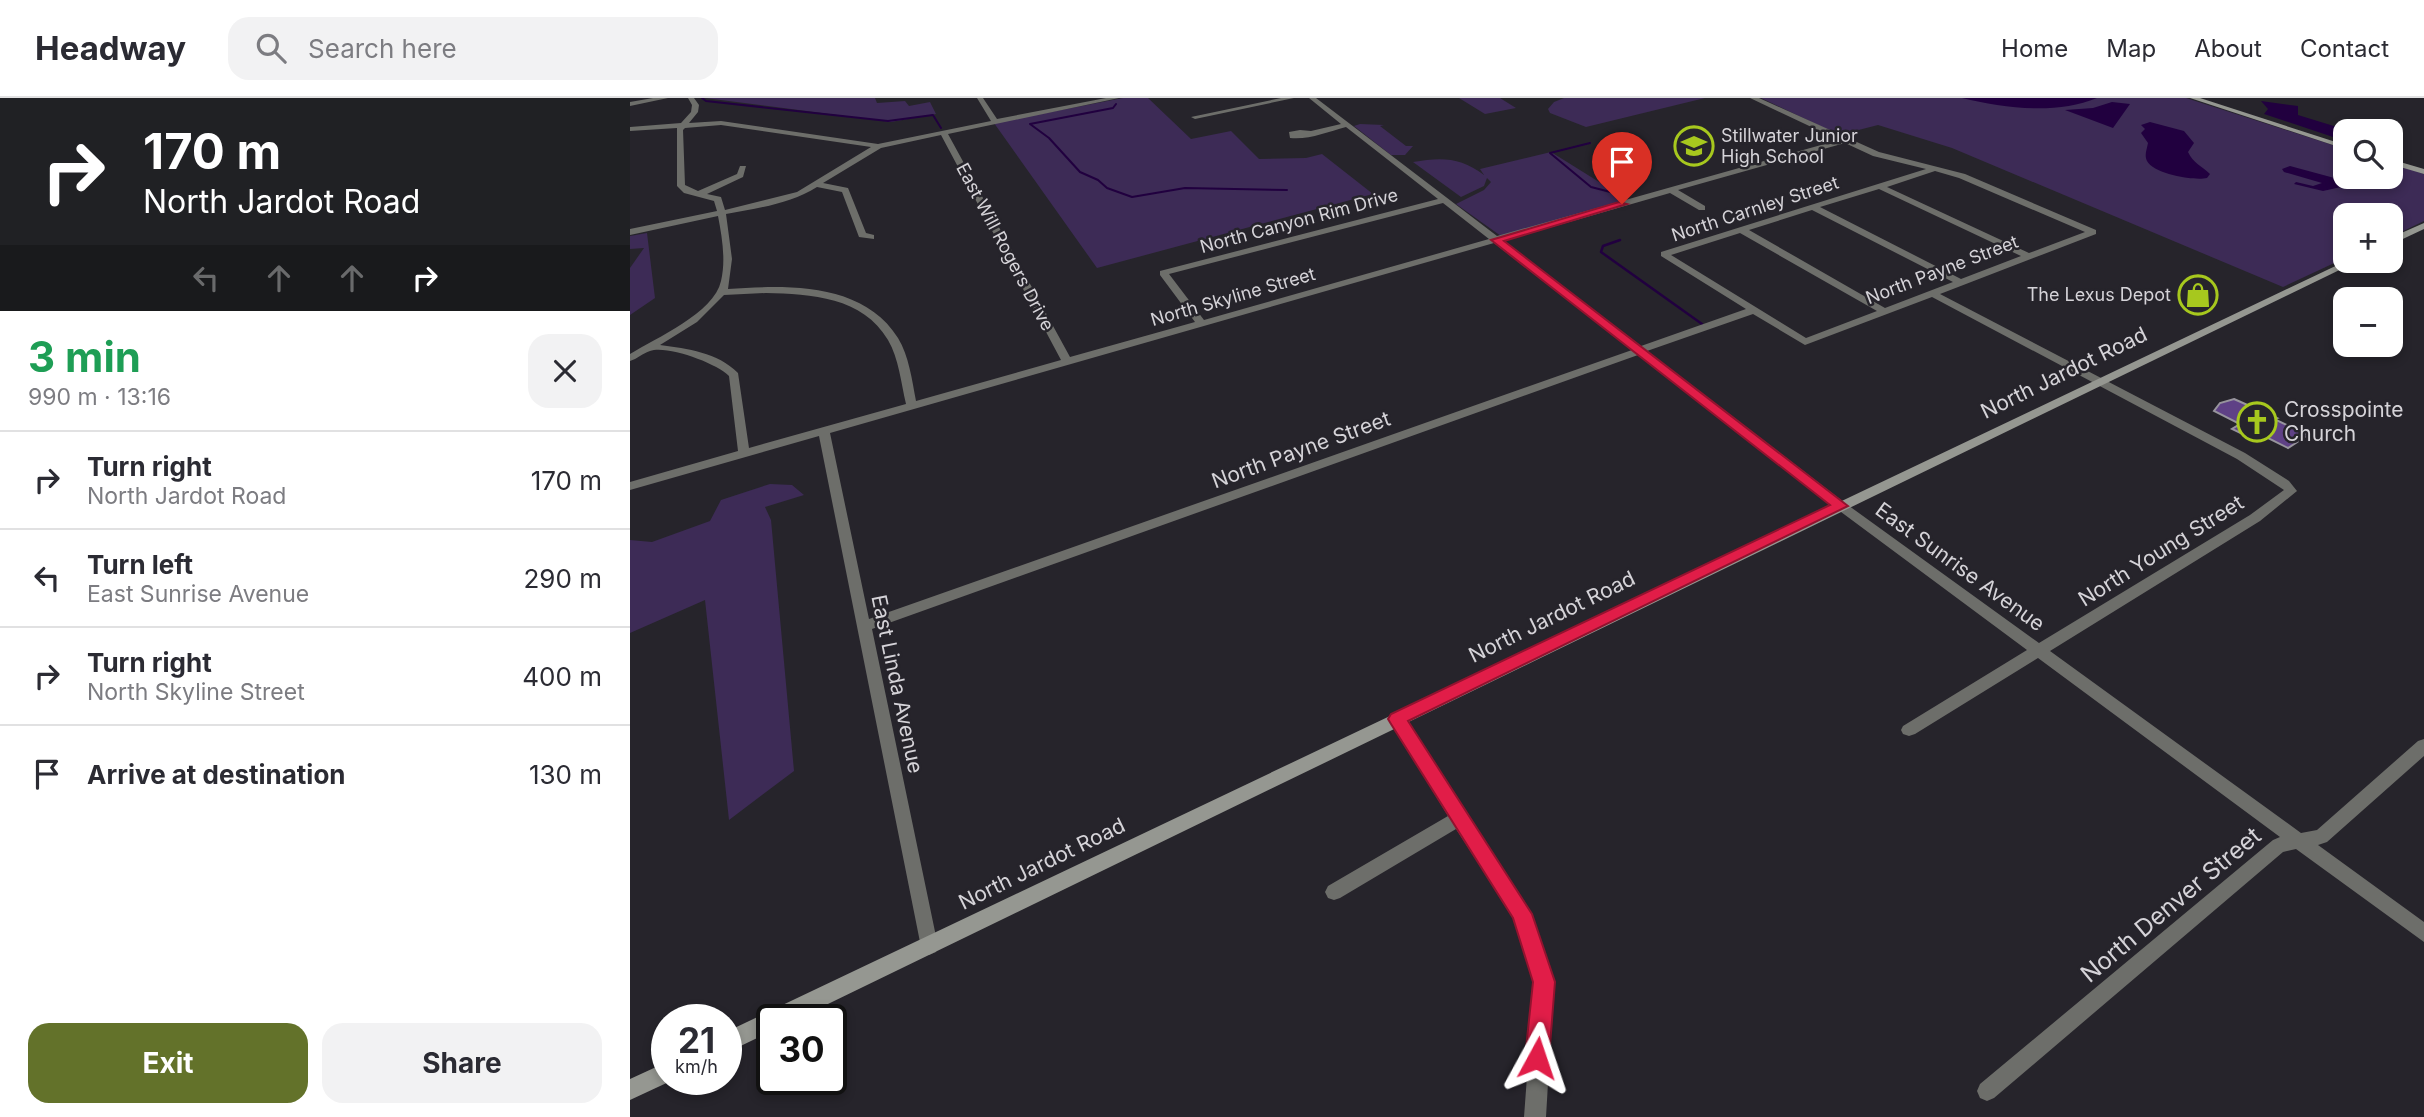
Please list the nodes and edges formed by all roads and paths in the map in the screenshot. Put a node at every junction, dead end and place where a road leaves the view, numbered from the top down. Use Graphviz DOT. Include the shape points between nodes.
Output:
graph roads {
  1 [pos="665,98"];
  2 [pos="691,98"];
  3 [pos="980,98"];
  4 [pos="1116,98"];
  5 [pos="1291,98"];
  6 [pos="1312,98"];
  7 [pos="1753,98"];
  8 [pos="2193,98"];
  9 [pos="1101,99"];
  10 [pos="630,104"];
  11 [pos="1195,117"];
  12 [pos="996,122"];
  13 [pos="1347,125"];
  14 [pos="682,126"];
  15 [pos="630,130"];
  16 [pos="944,133"];
  17 [pos="1311,133"];
  18 [pos="1846,141"];
  19 [pos="2333,143"];
  20 [pos="878,146"];
  21 [pos="2403,165"];
  22 [pos="743,168"];
  23 [pos="1935,168"];
  24 [pos="2424,172"];
  25 [pos="816,184"];
  26 [pos="1879,186"];
  27 [pos="1671,190"];
  28 [pos="701,193"];
  29 [pos="1444,200"];
  30 [pos="1813,207"];
  31 [pos="1702,208"];
  32 [pos="722,213"];
  33 [pos="2424,226"];
  34 [pos="1742,230"];
  35 [pos="630,232"];
  36 [pos="2403,236"];
  37 [pos="871,237"];
  38 [pos="1496,240"];
  39 [pos="2028,256"];
  40 [pos="2333,271"];
  41 [pos="1960,282"];
  42 [pos="721,292"];
  43 [pos="1932,293"];
  44 [pos="1753,310"];
  45 [pos="1885,312"];
  46 [pos="1202,324"];
  47 [pos="649,346"];
  48 [pos="1637,350"];
  49 [pos="630,358"];
  50 [pos="1067,362"];
  51 [pos="2100,383"];
  52 [pos="912,406"];
  53 [pos="824,431"];
  54 [pos="744,453"];
  55 [pos="630,486"];
  56 [pos="1841,506"];
  57 [pos="863,627"];
  58 [pos="2040,652"];
  59 [pos="1397,719"];
  60 [pos="1909,730"];
  61 [pos="2424,746"];
  62 [pos="1459,819"];
  63 [pos="2297,840"];
  64 [pos="1335,892"];
  65 [pos="2424,933"];
  66 [pos="929,946"];
  67 [pos="808,1004"];
  68 [pos="651,1080"];
  69 [pos="630,1090"];
  70 [pos="1987,1091"];
  71 [pos="1535,1117"];
  1 -- 10 [label="street"];
  2 -- 14 [label="street" via="694,112"];
  3 -- 12 [label="street"];
  4 -- 9 [label="street"];
  5 -- 11 [label="street"];
  6 -- 13 [label="street, East Sunrise Avenue"];
  7 -- 18 [label="street"];
  8 -- 19 [label="street"];
  9 -- 12 [label="street"];
  12 -- 16 [label="street"];
  13 -- 17 [label="street"];
  13 -- 29 [label="street, East Sunrise Avenue"];
  14 -- 15 [label="street"];
  14 -- 20 [label="street" via="721,123"];
  14 -- 28 [label="street" via="681,186"];
  16 -- 20 [label="street"];
  16 -- 50 [label="street, East Will Rogers Drive"];
  18 -- 23 [label="street" via="1892,159"];
  18 -- 27 [label="street, North Skyline Street"];
  20 -- 25 [label="street"];
  21 -- 24 [label="street"];
  22 -- 28 [label="street" via="740,175"];
  23 -- 26 [label="street, North Carnley Street"];
  23 -- 39 [label="street, North Payne Street" via="2092,232"];
  25 -- 32 [label="street" via="783,200"];
  25 -- 37 [label="street" via="845,190 862,235"];
  26 -- 30 [label="street, North Carnley Street"];
  26 -- 39 [label="street"];
  27 -- 31 [label="street"];
  27 -- 38 [label="street, North Skyline Street"];
  28 -- 32 [label="street" via="718,199"];
  29 -- 38 [label="street, East Sunrise Avenue"];
  29 -- 46 [label="street, North Canyon Rim Drive" via="1163,273"];
  30 -- 34 [label="street, North Carnley Street"];
  30 -- 41 [label="street"];
  32 -- 35 [label="street"];
  32 -- 42 [label="street" via="728,272"];
  33 -- 36 [label="street"];
  34 -- 44 [label="street, North Carnley Street" via="1664,254"];
  34 -- 45 [label="street"];
  38 -- 46 [label="street, North Skyline Street"];
  38 -- 48 [label="street, East Sunrise Avenue"];
  39 -- 41 [label="street, North Payne Street"];
  40 -- 51 [label="street, North Jardot Road"];
  41 -- 43 [label="street, North Payne Street"];
  42 -- 47 [label="street" via="709,306"];
  42 -- 52 [label="street" via="808,291 875,316 893,340"];
  43 -- 45 [label="street, North Payne Street"];
  43 -- 51 [label="street"];
  44 -- 45 [label="street, North Payne Street" via="1805,342"];
  44 -- 48 [label="street, North Payne Street"];
  46 -- 50 [label="street, North Skyline Street"];
  47 -- 49 [label="street"];
  47 -- 54 [label="street" via="726,365 734,375"];
  48 -- 56 [label="street, East Sunrise Avenue"];
  48 -- 57 [label="street, North Payne Street"];
  50 -- 52 [label="street, North Skyline Street"];
  51 -- 56 [label="street, North Jardot Road"];
  51 -- 58 [label="street, North Young Street" via="2241,456 2291,491"];
  52 -- 53 [label="street, North Skyline Street"];
  53 -- 54 [label="street, North Skyline Street"];
  53 -- 57 [label="street, East Linda Avenue"];
  54 -- 55 [label="street, North Skyline Street"];
  56 -- 58 [label="street, East Sunrise Avenue"];
  56 -- 59 [label="street, North Jardot Road"];
  57 -- 66 [label="street, East Linda Avenue"];
  58 -- 60 [label="street, North Young Street"];
  58 -- 63 [label="street, East Sunrise Avenue"];
  59 -- 62 [label="street"];
  59 -- 66 [label="street, North Jardot Road"];
  61 -- 63 [label="street, North Denver Street" via="2321,837"];
  62 -- 64 [label="street"];
  62 -- 71 [label="street" via="1522,914 1544,982"];
  63 -- 65 [label="street, East Sunrise Avenue"];
  63 -- 70 [label="street, North Denver Street" via="2279,845"];
  66 -- 67 [label="street, North Jardot Road"];
  68 -- 69 [label="street"];
}
